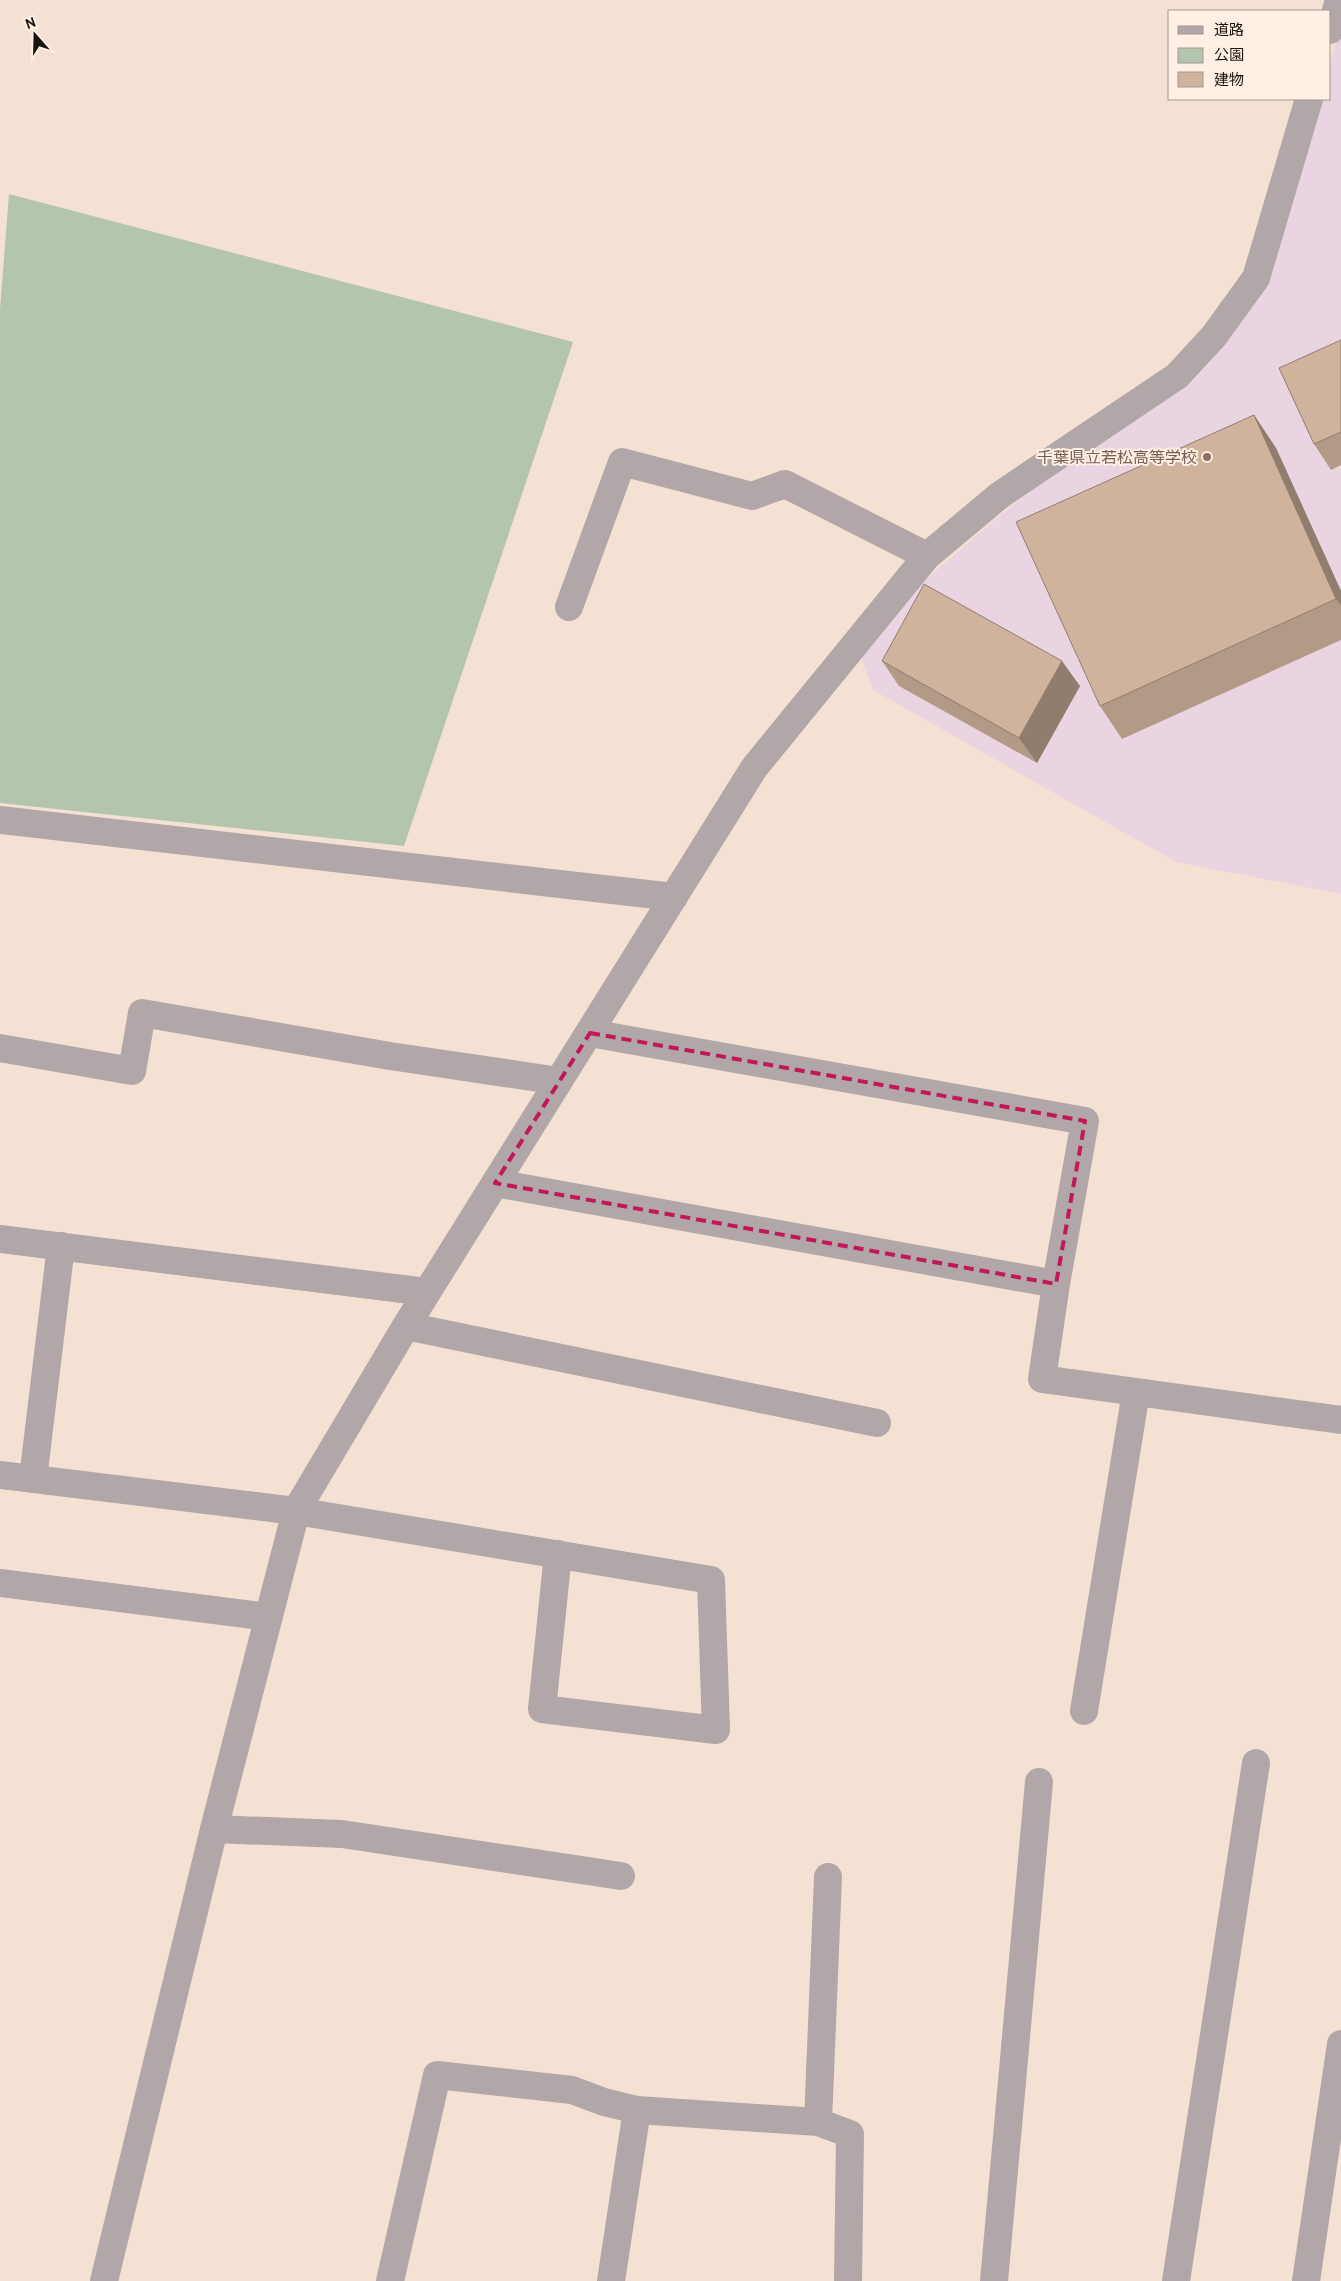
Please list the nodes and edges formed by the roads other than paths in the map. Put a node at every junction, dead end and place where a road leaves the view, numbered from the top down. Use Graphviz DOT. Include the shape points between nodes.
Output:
graph roads {
  1 [pos="1339,0"];
  2 [pos="1331,27"];
  3 [pos="1309,100"];
  4 [pos="927,556"];
  5 [pos="569,607"];
  6 [pos="0,820"];
  7 [pos="674,897"];
  8 [pos="590,1033"];
  9 [pos="0,1048"];
  10 [pos="559,1081"];
  11 [pos="495,1183"];
  12 [pos="0,1239"];
  13 [pos="61,1246"];
  14 [pos="1056,1284"];
  15 [pos="427,1292"];
  16 [pos="406,1326"];
  17 [pos="1136,1392"];
  18 [pos="1341,1420"];
  19 [pos="877,1423"];
  20 [pos="0,1475"];
  21 [pos="33,1479"];
  22 [pos="296,1511"];
  23 [pos="558,1554"];
  24 [pos="0,1583"];
  25 [pos="269,1617"];
  26 [pos="1084,1711"];
  27 [pos="1256,1763"];
  28 [pos="1039,1782"];
  29 [pos="214,1829"];
  30 [pos="621,1876"];
  31 [pos="828,1877"];
  32 [pos="1341,2044"];
  33 [pos="637,2110"];
  34 [pos="818,2122"];
  35 [pos="104,2281"];
  36 [pos="390,2281"];
  37 [pos="611,2281"];
  38 [pos="848,2281"];
  39 [pos="994,2281"];
  40 [pos="1176,2281"];
  41 [pos="1306,2281"];
  1 -- 2 [label="street"];
  3 -- 4 [label="street" via="1256,278 1214,336 1177,376 1000,495"];
  4 -- 5 [label="street" via="785,484 752,496 622,462"];
  4 -- 7 [label="street" via="754,768"];
  6 -- 7 [label="street"];
  7 -- 8 [label="street"];
  8 -- 10 [label="street"];
  8 -- 14 [label="street" via="1085,1121"];
  9 -- 10 [label="street" via="132,1071 142,1013 390,1056"];
  10 -- 11 [label="street"];
  11 -- 14 [label="street"];
  11 -- 15 [label="street"];
  12 -- 13 [label="street"];
  13 -- 15 [label="street"];
  13 -- 21 [label="street"];
  14 -- 17 [label="street" via="1042,1379"];
  15 -- 16 [label="street"];
  16 -- 19 [label="street"];
  16 -- 22 [label="street"];
  17 -- 18 [label="street"];
  17 -- 26 [label="street"];
  20 -- 21 [label="street"];
  21 -- 22 [label="street"];
  22 -- 23 [label="street"];
  22 -- 25 [label="street"];
  23 -- 23 [label="street" via="711,1580 716,1730 542,1709"];
  24 -- 25 [label="street"];
  25 -- 29 [label="street"];
  27 -- 40 [label="street"];
  28 -- 39 [label="street"];
  29 -- 30 [label="street" via="342,1834"];
  29 -- 35 [label="street"];
  31 -- 34 [label="street"];
  32 -- 41 [label="street"];
  33 -- 34 [label="street"];
  33 -- 36 [label="street" via="572,2090 436,2075"];
  33 -- 37 [label="street"];
  34 -- 38 [label="street" via="850,2134"];
}
